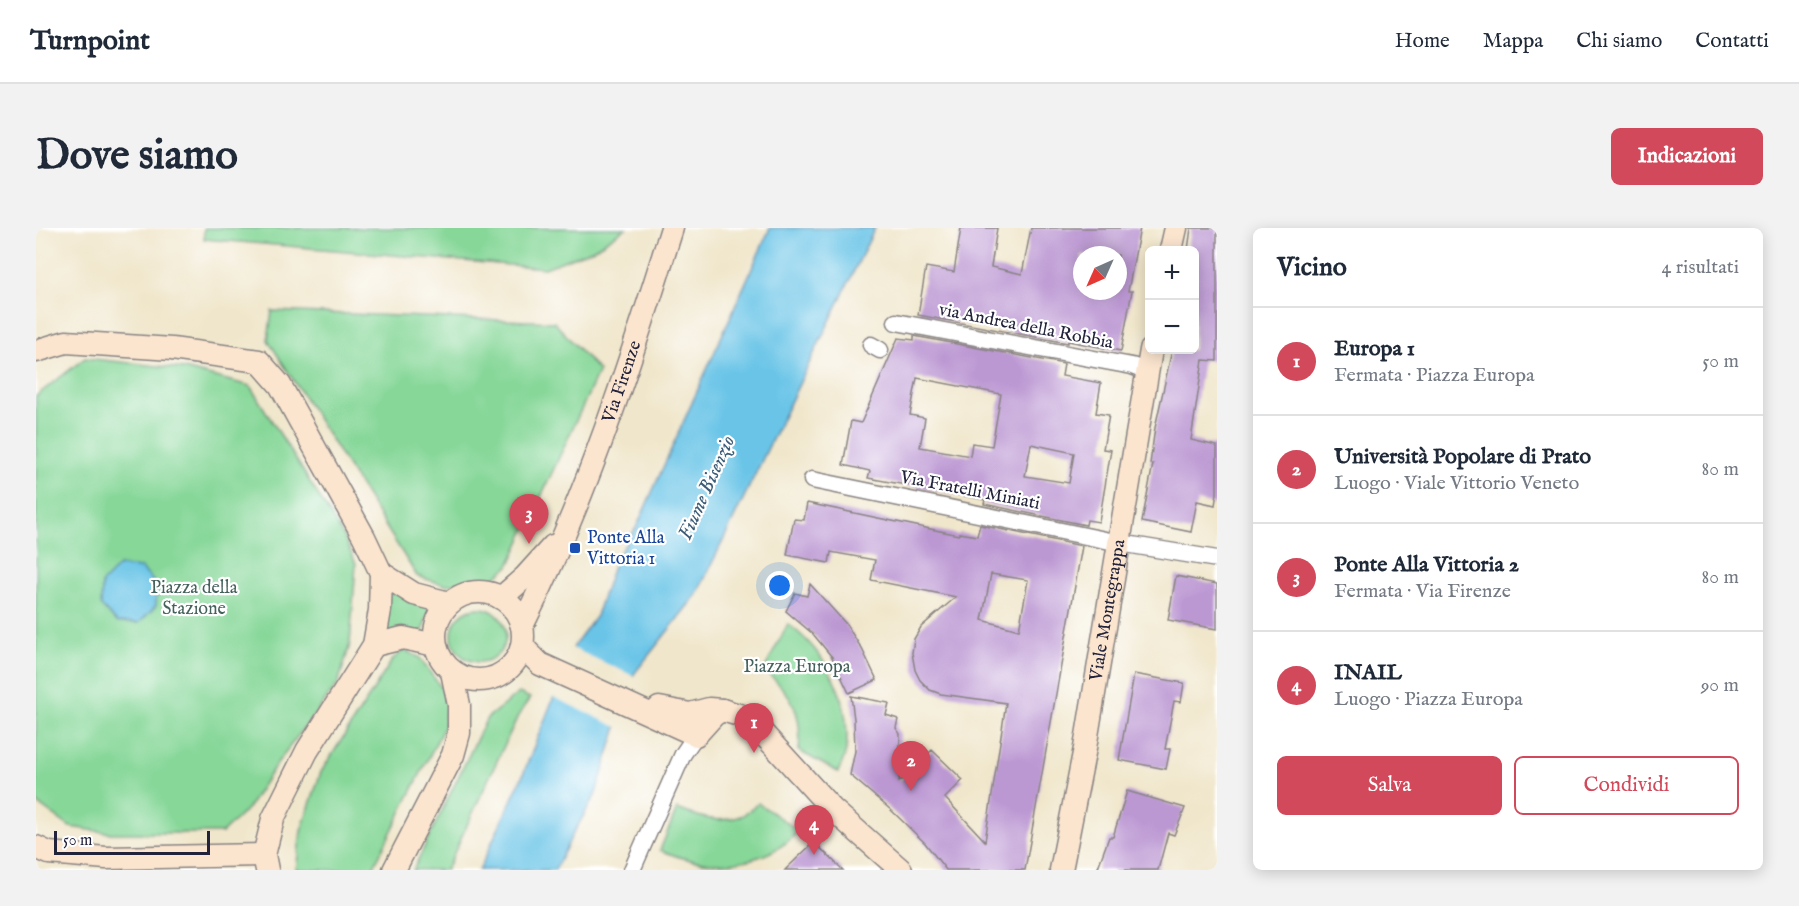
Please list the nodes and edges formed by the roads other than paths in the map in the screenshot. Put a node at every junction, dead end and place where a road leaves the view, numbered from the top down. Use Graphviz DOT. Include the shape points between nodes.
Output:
graph roads {
  1 [pos="672,228"];
  2 [pos="1176,228"];
  3 [pos="1173,246"];
  4 [pos="896,322"];
  5 [pos="36,351"];
  6 [pos="1150,354"];
  7 [pos="1148,372"];
  8 [pos="812,480"];
  9 [pos="564,534"];
  10 [pos="1120,543"];
  11 [pos="1217,559"];
  12 [pos="381,573"];
  13 [pos="501,598"];
  14 [pos="449,603"];
  15 [pos="374,645"];
  16 [pos="435,645"];
  17 [pos="519,646"];
  18 [pos="452,672"];
  19 [pos="614,697"];
  20 [pos="722,710"];
  21 [pos="696,735"];
  22 [pos="36,847"];
  23 [pos="266,862"];
  24 [pos="394,870"];
  25 [pos="632,870"];
  26 [pos="901,870"];
  27 [pos="1061,870"];
  1 -- 9 [label="street, Via Firenze" via="612,413"];
  2 -- 3 [label="street"];
  4 -- 7 [label="street, via Andrea della Robbia"];
  5 -- 12 [label="street" via="66,342 172,349 259,361 280,385"];
  6 -- 7 [label="street, Viale Montegrappa"];
  7 -- 10 [label="street, Viale Montegrappa"];
  8 -- 10 [label="street, Via Fratelli Miniati"];
  9 -- 13 [label="street, Via Firenze"];
  9 -- 17 [label="street, Via Firenze"];
  10 -- 11 [label="street, Via Fratelli Miniati"];
  10 -- 27 [label="street, Viale Montegrappa"];
  12 -- 14 [label="street" via="414,594"];
  12 -- 15 [label="street"];
  13 -- 14 [label="street" via="474,592"];
  13 -- 17 [label="street" via="518,615"];
  14 -- 16 [label="street" via="436,622"];
  15 -- 16 [label="street" via="403,638"];
  15 -- 23 [label="street" via="307,752 273,819"];
  16 -- 18 [label="street"];
  17 -- 18 [label="street" via="501,675 488,680 469,679"];
  17 -- 19 [label="street" via="540,664"];
  18 -- 24 [label="street" via="459,705 459,733 453,755"];
  19 -- 20 [label="street" via="681,713"];
  19 -- 21 [label="street"];
  20 -- 21 [label="street"];
  20 -- 26 [label="street" via="746,717 832,809"];
  21 -- 25 [label="street" via="683,754"];
  22 -- 23 [label="street" via="49,853 106,858"];
}
